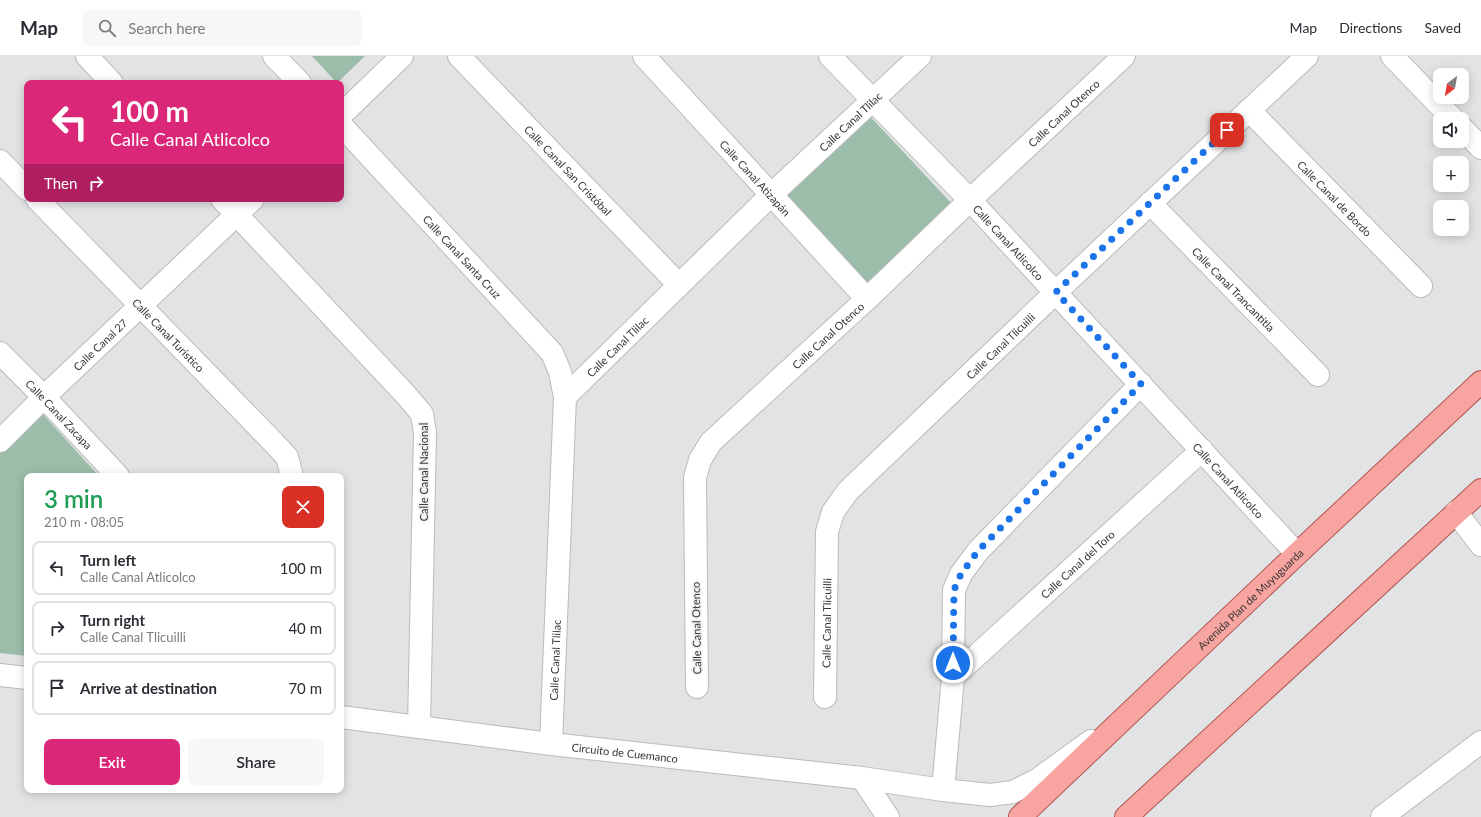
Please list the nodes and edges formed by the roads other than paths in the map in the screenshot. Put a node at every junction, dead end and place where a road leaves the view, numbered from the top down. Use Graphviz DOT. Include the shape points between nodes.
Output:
graph roads {
  1 [pos="87,56"];
  2 [pos="274,56"];
  3 [pos="402,56"];
  4 [pos="459,56"];
  5 [pos="644,56"];
  6 [pos="830,56"];
  7 [pos="920,56"];
  8 [pos="1124,56"];
  9 [pos="1307,56"];
  10 [pos="1392,56"];
  11 [pos="109,80"];
  12 [pos="297,80"];
  13 [pos="873,101"];
  14 [pos="1249,110"];
  15 [pos="344,112"];
  16 [pos="1446,112"];
  17 [pos="344,129"];
  18 [pos="1469,135"];
  19 [pos="1481,148"];
  20 [pos="0,161"];
  21 [pos="24,186"];
  22 [pos="772,194"];
  23 [pos="970,200"];
  24 [pos="40,202"];
  25 [pos="225,202"];
  26 [pos="250,202"];
  27 [pos="1150,203"];
  28 [pos="237,215"];
  29 [pos="679,285"];
  30 [pos="1421,286"];
  31 [pos="1056,292"];
  32 [pos="867,299"];
  33 [pos="140,306"];
  34 [pos="0,353"];
  35 [pos="1318,375"];
  36 [pos="1481,382"];
  37 [pos="1141,384"];
  38 [pos="44,397"];
  39 [pos="565,397"];
  40 [pos="0,441"];
  41 [pos="1202,450"];
  42 [pos="115,473"];
  43 [pos="291,473"];
  44 [pos="1481,490"];
  45 [pos="1456,512"];
  46 [pos="1481,545"];
  47 [pos="1297,554"];
  48 [pos="0,675"];
  49 [pos="953,677"];
  50 [pos="24,678"];
  51 [pos="697,687"];
  52 [pos="825,697"];
  53 [pos="344,717"];
  54 [pos="1122,720"];
  55 [pos="419,728"];
  56 [pos="1481,742"];
  57 [pos="551,744"];
  58 [pos="862,778"];
  59 [pos="943,790"];
  60 [pos="888,817"];
  61 [pos="1020,817"];
  62 [pos="1126,817"];
  63 [pos="1382,817"];
  1 -- 11 [label="street"];
  2 -- 12 [label="street"];
  3 -- 15 [label="street"];
  4 -- 29 [label="street, Calle Canal San Cristóbal"];
  5 -- 22 [label="street, Calle Canal Atizapán"];
  6 -- 13 [label="street, Calle Canal Atlicolco"];
  7 -- 13 [label="street, Calle Canal Tlilac"];
  8 -- 23 [label="street, Calle Canal Otenco"];
  9 -- 14 [label="street, Calle Canal Tlicuilli"];
  10 -- 16 [label="street"];
  13 -- 22 [label="street, Calle Canal Tlilac"];
  13 -- 23 [label="street, Calle Canal Atlicolco"];
  14 -- 27 [label="street, Calle Canal Tlicuilli"];
  14 -- 30 [label="street, Calle Canal de Bordo"];
  17 -- 39 [label="street, Calle Canal Santa Cruz" via="552,353 560,372"];
  18 -- 19 [label="street"];
  20 -- 21 [label="street"];
  22 -- 29 [label="street, Calle Canal Tlilac"];
  22 -- 32 [label="street, Calle Canal Atizapán"];
  23 -- 31 [label="street, Calle Canal Atlicolco"];
  23 -- 32 [label="street, Calle Canal Otenco"];
  24 -- 33 [label="street, Calle Canal Turístico"];
  25 -- 28 [label="street, Calle Canal Nacional"];
  26 -- 28 [label="street, Calle Canal 27"];
  27 -- 31 [label="street, Calle Canal Tlicuilli"];
  27 -- 35 [label="street, Calle Canal Trancantitla"];
  28 -- 33 [label="street, Calle Canal 27"];
  28 -- 55 [label="street, Calle Canal Nacional" via="422,414 425,434"];
  29 -- 39 [label="street, Calle Canal Tlilac"];
  31 -- 37 [label="street, Calle Canal Atlicolco"];
  31 -- 52 [label="street, Calle Canal Tlicuilli" via="848,491 833,512 827,532"];
  32 -- 51 [label="street, Calle Canal Otenco" via="711,442 700,460 695,478"];
  33 -- 38 [label="street, Calle Canal 27"];
  33 -- 43 [label="street, Calle Canal Turístico" via="283,452"];
  34 -- 38 [label="street, Calle Canal Zacapa"];
  36 -- 47 [label="main road, Avenida Plan de Muyuguarda"];
  37 -- 41 [label="street, Calle Canal Atlicolco"];
  37 -- 49 [label="street" via="978,551 961,574 954,590"];
  38 -- 40 [label="street, Calle Canal 27"];
  38 -- 42 [label="street, Calle Canal Zacapa"];
  39 -- 57 [label="street, Calle Canal Tlilac"];
  41 -- 47 [label="street, Calle Canal Atlicolco"];
  41 -- 49 [label="street, Calle Canal del Toro"];
  44 -- 45 [label="main road"];
  45 -- 46 [label="street"];
  45 -- 62 [label="main road"];
  47 -- 54 [label="main road, Avenida Plan de Muyuguarda"];
  48 -- 50 [label="street"];
  49 -- 59 [label="street"];
  53 -- 55 [label="street, Circuito de Cuemanco"];
  54 -- 59 [label="street, Circuito de Cuemanco" via="1037,780 1013,792 990,795"];
  54 -- 61 [label="main road, Avenida Plan de Muyuguarda"];
  55 -- 57 [label="street, Circuito de Cuemanco"];
  56 -- 63 [label="street"];
  57 -- 58 [label="street, Circuito de Cuemanco"];
  58 -- 59 [label="street, Circuito de Cuemanco"];
  58 -- 60 [label="street"];
}
